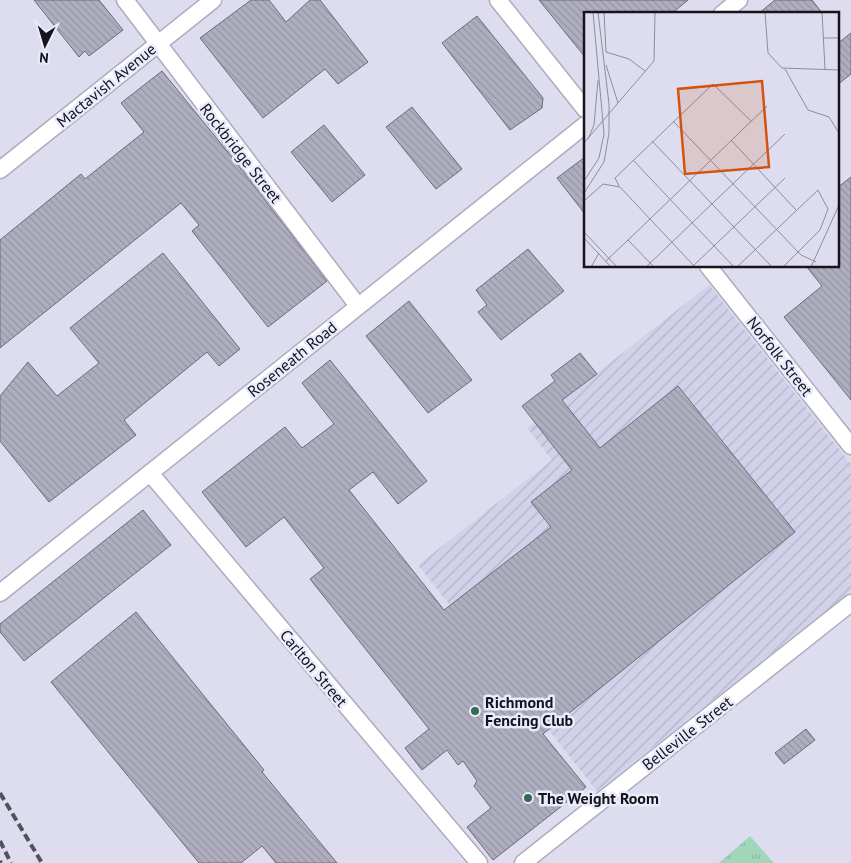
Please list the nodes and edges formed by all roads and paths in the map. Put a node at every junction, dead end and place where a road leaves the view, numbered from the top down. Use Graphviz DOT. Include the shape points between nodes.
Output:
graph roads {
  1 [pos="125,0"];
  2 [pos="213,0"];
  3 [pos="498,0"];
  4 [pos="739,0"];
  5 [pos="724,12"];
  6 [pos="157,44"];
  7 [pos="584,108"];
  8 [pos="584,126"];
  9 [pos="0,170"];
  10 [pos="710,268"];
  11 [pos="358,306"];
  12 [pos="851,446"];
  13 [pos="150,473"];
  14 [pos="0,593"];
  15 [pos="851,603"];
  16 [pos="479,863"];
  17 [pos="523,863"];
  1 -- 6 [label="street, Rockbridge Street"];
  2 -- 6 [label="street, Mactavish Avenue"];
  3 -- 7 [label="street"];
  4 -- 5 [label="street"];
  6 -- 9 [label="street, Mactavish Avenue"];
  6 -- 11 [label="street, Rockbridge Street"];
  8 -- 11 [label="street, Roseneath Road"];
  10 -- 12 [label="street, Norfolk Street"];
  11 -- 13 [label="street, Roseneath Road"];
  13 -- 14 [label="street, Roseneath Road"];
  13 -- 16 [label="street, Carlton Street"];
  15 -- 17 [label="street, Belleville Street"];
}
